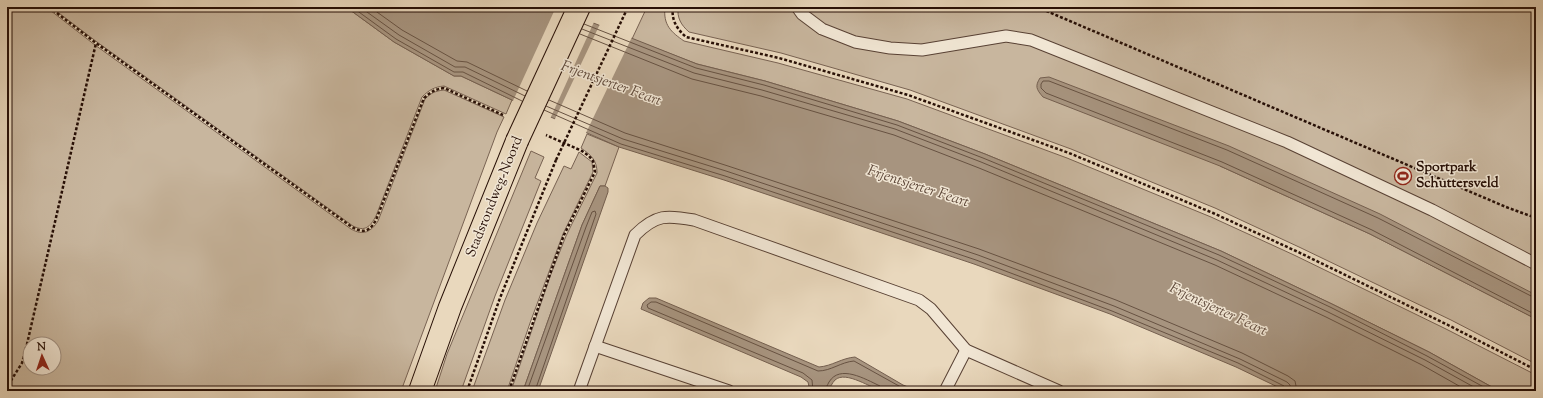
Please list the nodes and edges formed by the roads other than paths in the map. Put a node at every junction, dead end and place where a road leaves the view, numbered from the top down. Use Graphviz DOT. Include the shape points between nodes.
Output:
graph roads {
  1 [pos="579,7"];
  2 [pos="797,7"];
  3 [pos="1536,264"];
  4 [pos="595,346"];
  5 [pos="966,350"];
  6 [pos="420,391"];
  7 [pos="579,391"];
  8 [pos="729,391"];
  9 [pos="945,391"];
  10 [pos="1059,391"];
  1 -- 6 [label="main road, Stadsrondweg-Noord, bridge" via="517,141 450,306"];
  2 -- 3 [label="lane" via="822,29 855,42 890,48 922,50 1006,36 1031,40 1287,142 1432,210"];
  4 -- 5 [label="lane" via="635,235 645,225 672,216 694,220 919,300"];
  4 -- 7 [label="lane"];
  4 -- 8 [label="lane"];
  5 -- 9 [label="lane"];
  5 -- 10 [label="lane"];
}
